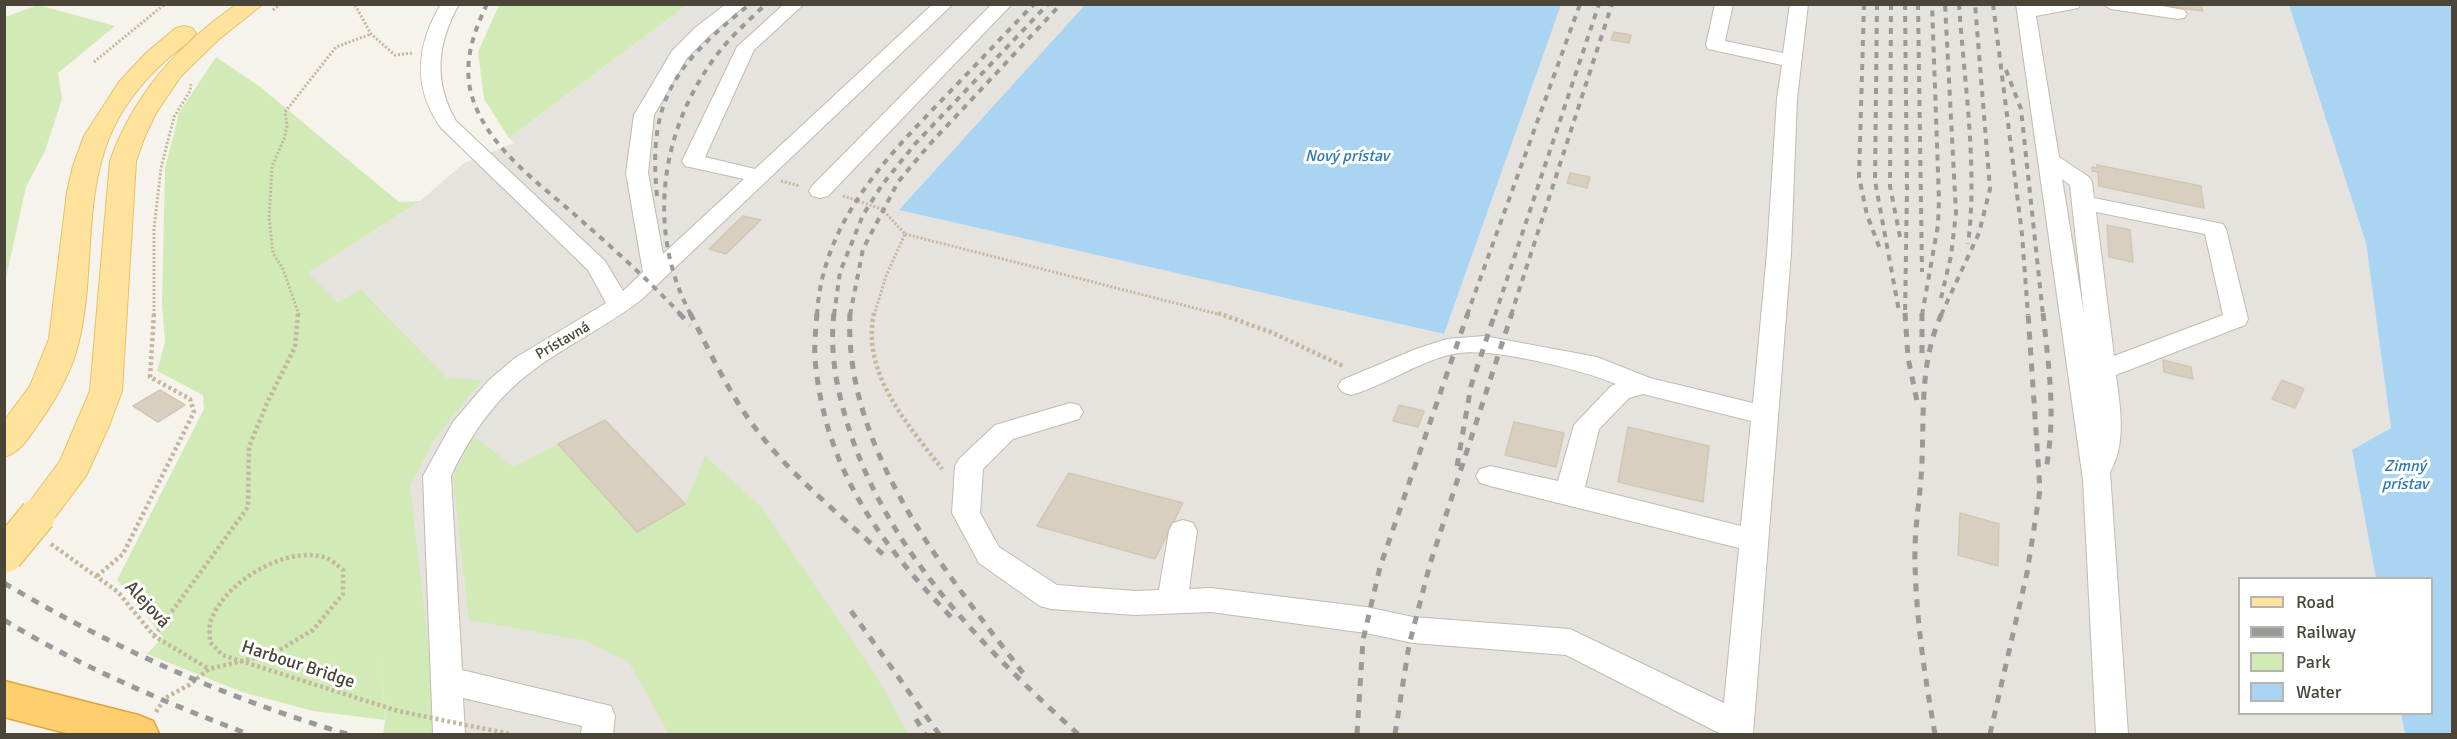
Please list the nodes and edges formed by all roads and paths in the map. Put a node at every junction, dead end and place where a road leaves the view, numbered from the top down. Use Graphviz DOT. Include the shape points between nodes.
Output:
graph roads {
  1 [pos="165,4"];
  2 [pos="223,4"];
  3 [pos="281,4"];
  4 [pos="355,4"];
  5 [pos="450,4"];
  6 [pos="738,4"];
  7 [pos="795,4"];
  8 [pos="944,4"];
  9 [pos="1003,4"];
  10 [pos="1724,4"];
  11 [pos="1799,4"];
  12 [pos="2072,4"];
  13 [pos="2111,4"];
  14 [pos="262,8"];
  15 [pos="2026,9"];
  16 [pos="2178,14"];
  17 [pos="371,34"];
  18 [pos="430,52"];
  19 [pos="1792,61"];
  20 [pos="93,62"];
  21 [pos="191,80"];
  22 [pos="2049,160"];
  23 [pos="758,176"];
  24 [pos="820,190"];
  25 [pos="2083,203"];
  26 [pos="905,234"];
  27 [pos="655,273"];
  28 [pos="620,306"];
  29 [pos="2103,370"];
  30 [pos="1360,382"];
  31 [pos="1643,385"];
  32 [pos="1070,412"];
  33 [pos="1765,415"];
  34 [pos="4,445"];
  35 [pos="1490,476"];
  36 [pos="2097,480"];
  37 [pos="1569,494"];
  38 [pos="967,504"];
  39 [pos="1183,531"];
  40 [pos="1754,541"];
  41 [pos="5,556"];
  42 [pos="1172,602"];
  43 [pos="154,636"];
  44 [pos="209,669"];
  45 [pos="446,680"];
  46 [pos="4,699"];
  47 [pos="146,725"];
  48 [pos="1737,730"];
  49 [pos="449,735"];
  50 [pos="510,735"];
  51 [pos="597,735"];
  52 [pos="2112,735"];
  1 -- 20 [label="path"];
  2 -- 34 [label="main road" via="151,62 121,95 99,130 85,169 69,320 56,366 31,412"];
  3 -- 14 [label="path"];
  4 -- 17 [label="path"];
  5 -- 18 [label="street" via="434,34"];
  6 -- 27 [label="street" via="679,55 644,115 637,173"];
  7 -- 23 [label="street" via="746,47 693,161"];
  8 -- 23 [label="street, Prístavná"];
  9 -- 24 [label="street"];
  10 -- 19 [label="street" via="1715,45"];
  11 -- 19 [label="street"];
  12 -- 15 [label="street"];
  13 -- 16 [label="street"];
  14 -- 41 [label="main road, bridge" via="200,43 148,103 132,133 123,161 106,391 74,467"];
  15 -- 22 [label="street"];
  17 -- 18 [label="path" via="395,55"];
  17 -- 43 [label="path" via="336,47 285,112 284,139 272,166 269,218 273,253 283,269 299,315 295,347 249,447 248,507"];
  18 -- 28 [label="street" via="432,94 448,124 597,266"];
  19 -- 33 [label="street"];
  21 -- 43 [label="path, Alejová" via="190,91 174,117 161,168 154,229 155,305 150,377 190,399 194,412 123,554 98,576 118,592"];
  22 -- 25 [label="street" via="2081,182"];
  22 -- 36 [label="street"];
  23 -- 24 [label="path"];
  23 -- 27 [label="street, Prístavná"];
  24 -- 26 [label="path" via="882,209"];
  25 -- 29 [label="street"];
  25 -- 29 [label="street" via="2215,229 2236,319"];
  26 -- 30 [label="path" via="1209,310 1273,333"];
  26 -- 38 [label="path" via="879,293 872,352 885,385 910,426"];
  27 -- 28 [label="street, Prístavná"];
  28 -- 45 [label="street, Prístavná" via="509,376 447,453 437,476 436,495"];
  29 -- 36 [label="street" via="2109,424"];
  30 -- 31 [label="street" via="1456,345 1484,344 1598,366"];
  31 -- 33 [label="street"];
  31 -- 37 [label="street" via="1620,392 1587,425"];
  32 -- 38 [label="street" via="1004,432 969,466"];
  33 -- 40 [label="street"];
  35 -- 37 [label="street"];
  36 -- 52 [label="street"];
  37 -- 40 [label="street"];
  38 -- 42 [label="street" via="966,513 988,555 1051,597"];
  39 -- 42 [label="street"];
  40 -- 48 [label="street"];
  42 -- 48 [label="street" via="1210,600 1366,620 1413,630 1570,642"];
  43 -- 44 [label="path, Alejová"];
  44 -- 47 [label="path" via="165,698"];
  44 -- 50 [label="path, Harbour Bridge, bridge" via="263,656 313,630 343,594 343,570 325,557 296,554 262,567 236,586 217,608 210,626 210,642 222,655 398,711"];
  45 -- 49 [label="street, Prístavná"];
  45 -- 51 [label="street" via="599,716"];
  46 -- 47 [label="highway"];
}
